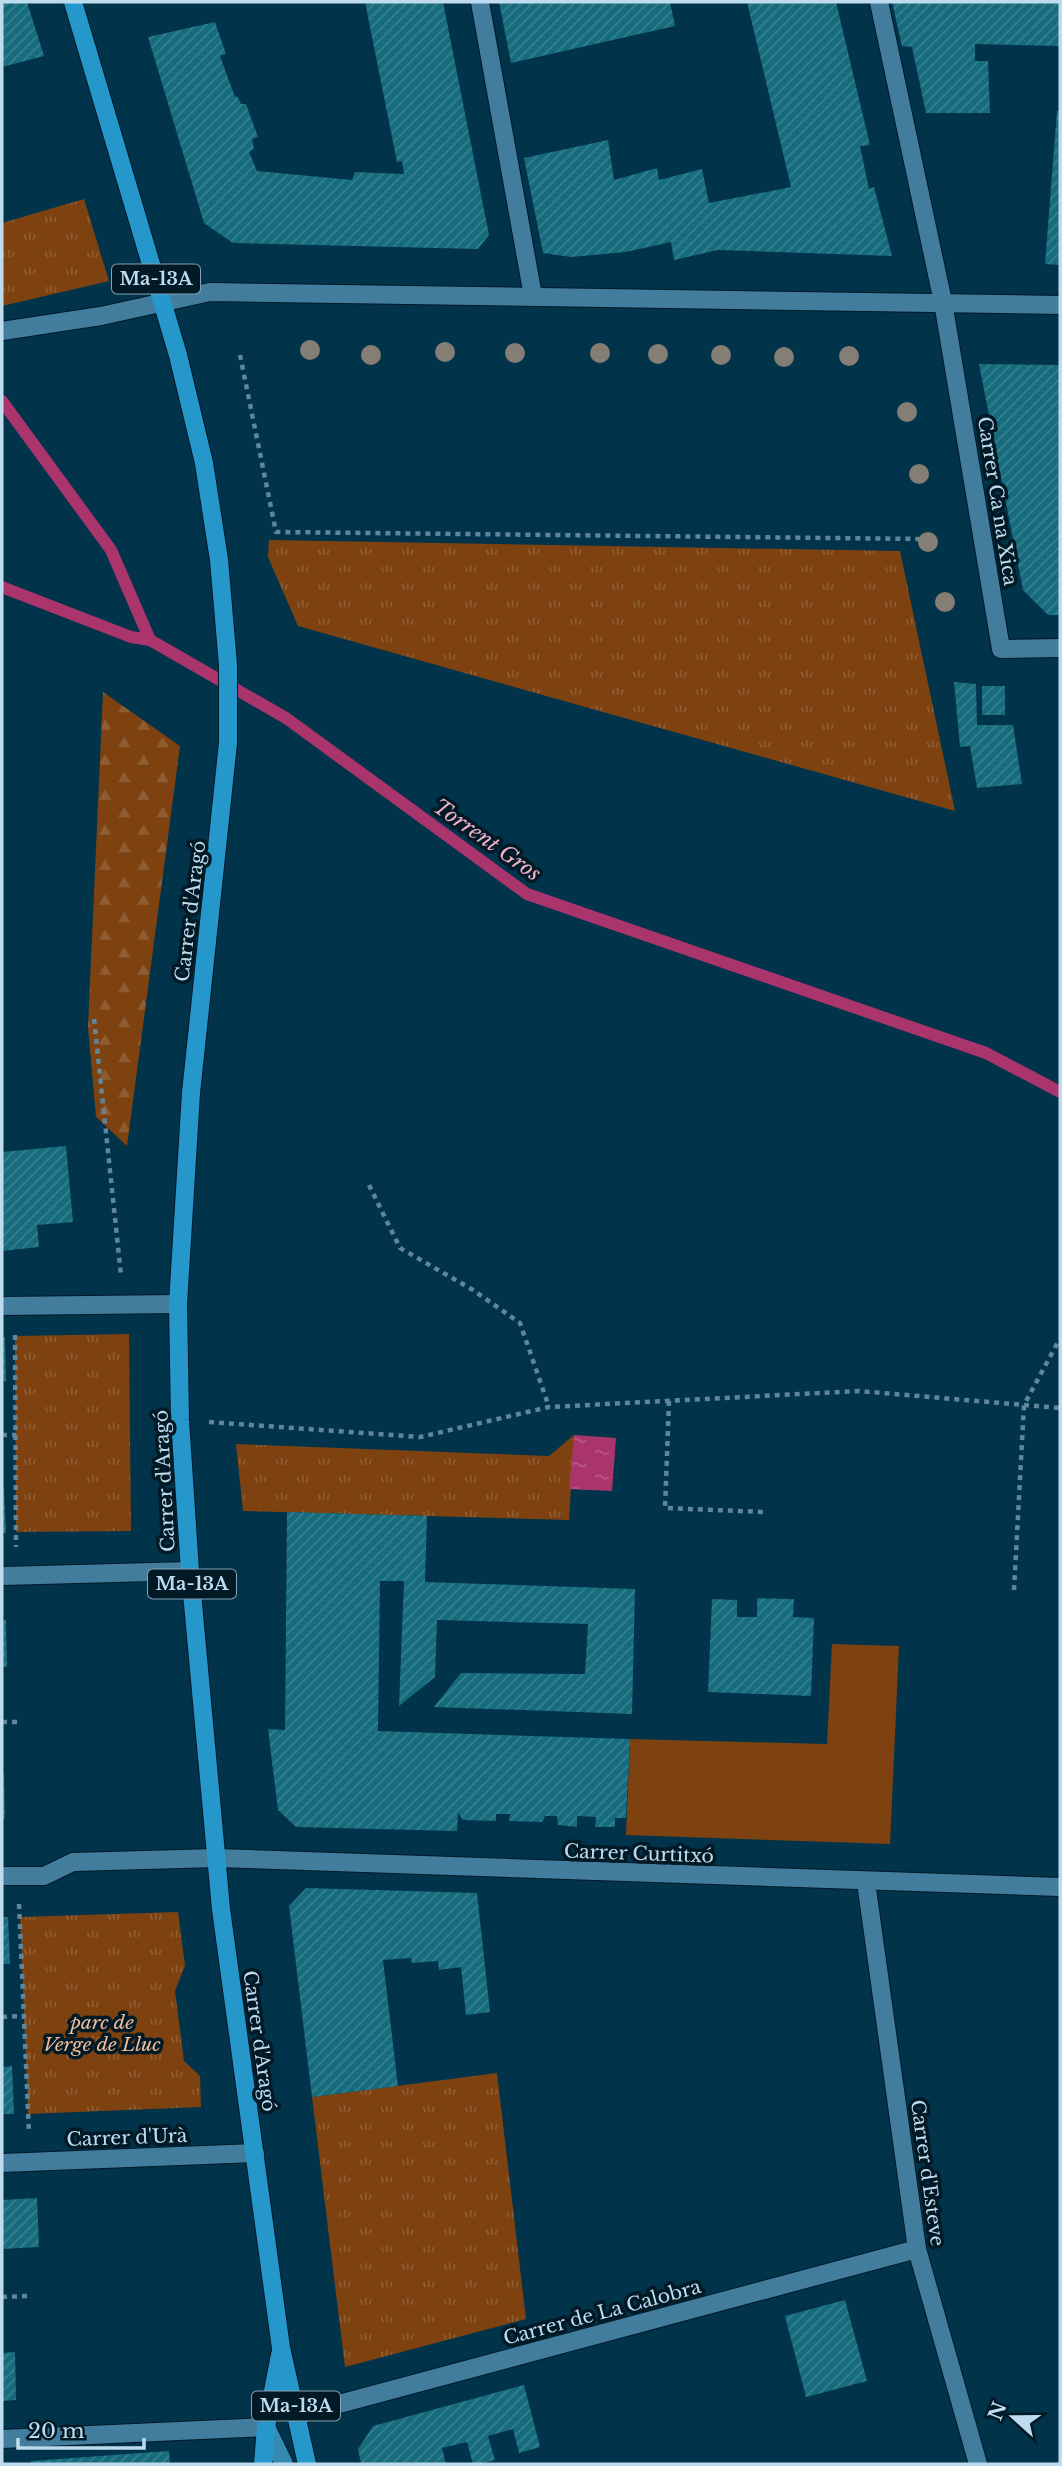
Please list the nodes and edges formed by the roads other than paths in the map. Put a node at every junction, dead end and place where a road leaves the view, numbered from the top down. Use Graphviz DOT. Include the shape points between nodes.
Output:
graph roads {
  1 [pos="73,2"];
  2 [pos="480,2"];
  3 [pos="879,2"];
  4 [pos="533,296"];
  5 [pos="162,301"];
  6 [pos="943,302"];
  7 [pos="1060,305"];
  8 [pos="2,331"];
  9 [pos="1060,648"];
  10 [pos="178,1304"];
  11 [pos="8,1306"];
  12 [pos="190,1571"];
  13 [pos="9,1576"];
  14 [pos="217,1858"];
  15 [pos="10,1876"];
  16 [pos="866,1882"];
  17 [pos="1060,1887"];
  18 [pos="255,2153"];
  19 [pos="2,2163"];
  20 [pos="917,2249"];
  21 [pos="281,2348"];
  22 [pos="298,2415"];
  23 [pos="266,2427"];
  24 [pos="2,2439"];
  25 [pos="263,2464"];
  26 [pos="284,2464"];
  27 [pos="307,2464"];
  28 [pos="978,2464"];
  1 -- 5 [label="main road, Ma-13A"];
  2 -- 4 [label="street"];
  3 -- 6 [label="street"];
  4 -- 5 [label="street" via="210,292"];
  4 -- 6 [label="street"];
  5 -- 8 [label="street" via="101,316"];
  5 -- 10 [label="main road, Carrer d'Aragó / Ma-13A" via="204,463 228,665 223,817 193,1066"];
  6 -- 7 [label="street"];
  6 -- 9 [label="street, Carrer Ca na Xica" via="1001,649"];
  10 -- 11 [label="street"];
  10 -- 12 [label="main road, Carrer d'Aragó / Ma-13A"];
  12 -- 13 [label="street"];
  12 -- 14 [label="main road, Carrer d'Aragó / Ma-13A"];
  14 -- 15 [label="street, Carrer Curtitxó" via="74,1862 44,1876"];
  14 -- 16 [label="street, Carrer Curtitxó"];
  14 -- 18 [label="main road, Carrer d'Aragó / Ma-13A"];
  16 -- 17 [label="street, Carrer Curtitxó"];
  16 -- 20 [label="street, Carrer d'Esteve"];
  18 -- 19 [label="street, Carrer d'Urà"];
  18 -- 21 [label="main road, Carrer d'Aragó / Ma-13A"];
  20 -- 22 [label="street, Carrer de La Calobra"];
  20 -- 28 [label="street, Carrer d'Esteve"];
  21 -- 22 [label="main road, Carrer d'Aragó / Ma-13A"];
  21 -- 23 [label="main road, Carrer d'Aragó / Ma-13A"];
  22 -- 27 [label="main road, Carrer d'Aragó / Ma-13A"];
  23 -- 24 [label="street"];
  23 -- 25 [label="main road, Carrer d'Aragó / Ma-13A"];
  23 -- 26 [label="street"];
}
